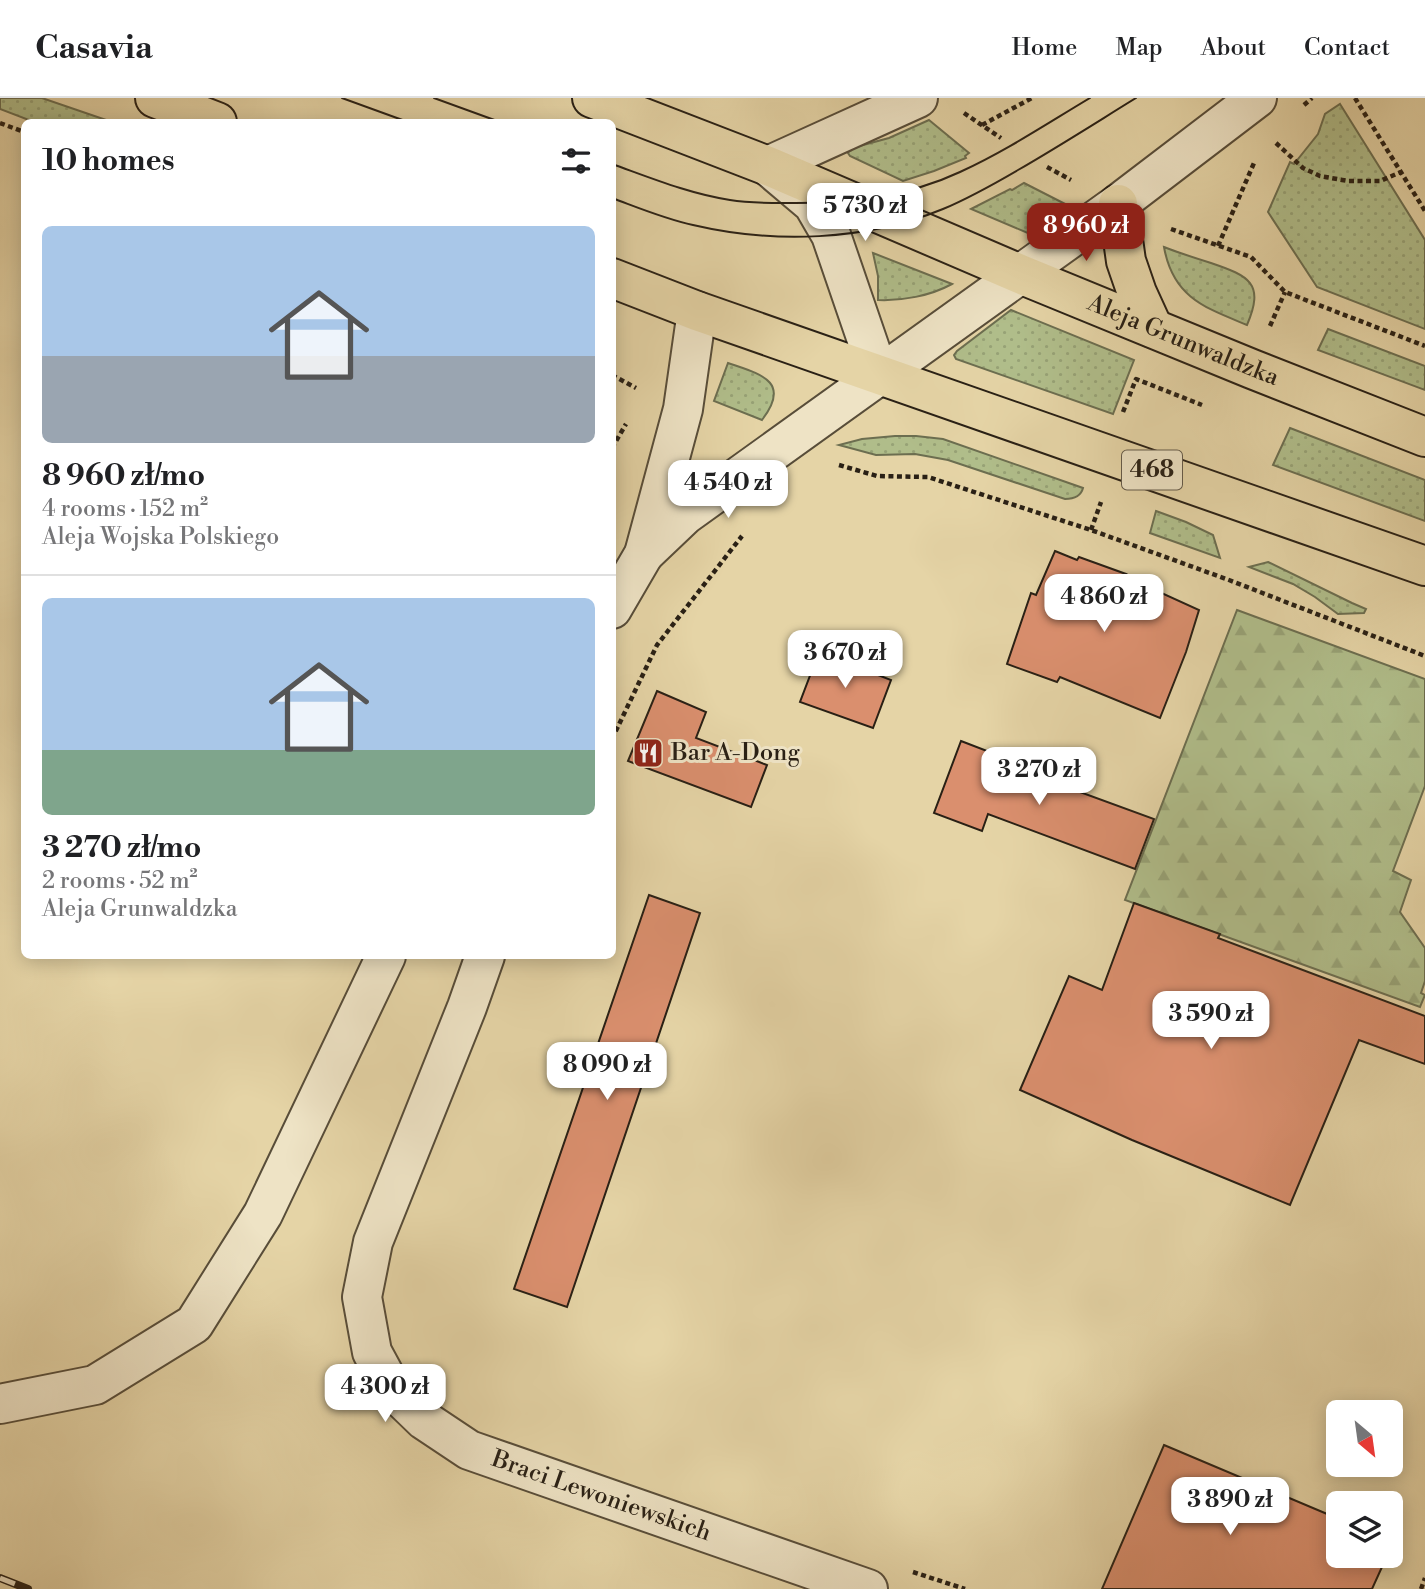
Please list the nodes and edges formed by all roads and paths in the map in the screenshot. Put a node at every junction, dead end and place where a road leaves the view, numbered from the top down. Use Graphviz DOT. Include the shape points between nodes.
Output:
graph roads {
  1 [pos="155,98"];
  2 [pos="593,98"];
  3 [pos="918,98"];
  4 [pos="1032,98"];
  5 [pos="1257,98"];
  6 [pos="1312,98"];
  7 [pos="1355,98"];
  8 [pos="1303,105"];
  9 [pos="955,108"];
  10 [pos="209,119"];
  11 [pos="0,123"];
  12 [pos="982,125"];
  13 [pos="21,131"];
  14 [pos="1267,135"];
  15 [pos="1001,138"];
  16 [pos="1256,159"];
  17 [pos="768,166"];
  18 [pos="1401,172"];
  19 [pos="1118,204"];
  20 [pos="1425,211"];
  21 [pos="1163,227"];
  22 [pos="1217,246"];
  23 [pos="1020,274"];
  24 [pos="616,280"];
  25 [pos="1285,292"];
  26 [pos="697,311"];
  27 [pos="1153,328"];
  28 [pos="1266,336"];
  29 [pos="1425,346"];
  30 [pos="879,375"];
  31 [pos="616,377"];
  32 [pos="644,393"];
  33 [pos="1208,407"];
  34 [pos="1121,418"];
  35 [pos="1425,437"];
  36 [pos="829,462"];
  37 [pos="1104,494"];
  38 [pos="748,529"];
  39 [pos="1091,530"];
  40 [pos="644,554"];
  41 [pos="1425,566"];
  42 [pos="616,602"];
  43 [pos="1425,656"];
  44 [pos="616,731"];
  45 [pos="385,959"];
  46 [pos="484,959"];
  47 [pos="0,1404"];
  48 [pos="913,1572"];
  49 [pos="1425,1578"];
  50 [pos="868,1589"];
  51 [pos="965,1589"];
  52 [pos="1421,1589"];
  1 -- 10 [label="main road"];
  2 -- 17 [label="main road, Aleja Grunwaldzka"];
  3 -- 17 [label="street"];
  4 -- 12 [label="path"];
  5 -- 19 [label="street"];
  6 -- 8 [label="path"];
  7 -- 18 [label="path"];
  9 -- 12 [label="path"];
  11 -- 13 [label="path"];
  12 -- 15 [label="path"];
  14 -- 18 [label="path" via="1303,168 1320,176 1380,181"];
  16 -- 22 [label="path"];
  17 -- 23 [label="main road, Aleja Grunwaldzka"];
  17 -- 30 [label="street" via="813,204 831,235"];
  18 -- 20 [label="path"];
  19 -- 23 [label="street"];
  19 -- 27 [label="main road" via="1126,261"];
  21 -- 22 [label="path"];
  22 -- 25 [label="path" via="1251,257"];
  23 -- 27 [label="main road, Aleja Grunwaldzka"];
  23 -- 30 [label="street"];
  24 -- 26 [label="main road, 468"];
  25 -- 28 [label="path"];
  25 -- 29 [label="path"];
  26 -- 30 [label="main road, 468"];
  26 -- 40 [label="street" via="683,409"];
  27 -- 35 [label="main road, Aleja Grunwaldzka"];
  30 -- 40 [label="street" via="685,515"];
  30 -- 41 [label="main road, 468"];
  31 -- 32 [label="path"];
  33 -- 34 [label="path" via="1136,379"];
  36 -- 39 [label="path" via="877,476 928,477"];
  37 -- 39 [label="path"];
  38 -- 44 [label="path" via="657,645"];
  39 -- 43 [label="path"];
  40 -- 42 [label="street"];
  45 -- 47 [label="street" via="263,1214 194,1324 95,1385"];
  46 -- 50 [label="street, Braci Lewoniewskich" via="373,1241 362,1297 372,1352 393,1389 424,1420 470,1450"];
  48 -- 51 [label="path"];
  49 -- 52 [label="path"];
}
